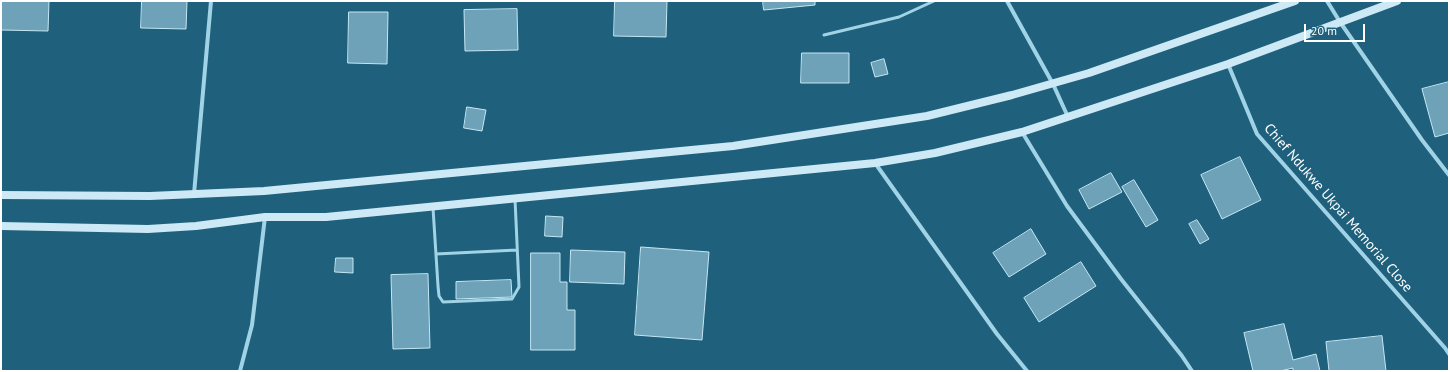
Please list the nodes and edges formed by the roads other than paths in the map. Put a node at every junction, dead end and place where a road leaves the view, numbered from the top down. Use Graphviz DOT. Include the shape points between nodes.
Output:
graph roads {
  1 [pos="211,1"];
  2 [pos="934,1"];
  3 [pos="1007,1"];
  4 [pos="1295,1"];
  5 [pos="1327,1"];
  6 [pos="1397,1"];
  7 [pos="1340,22"];
  8 [pos="824,36"];
  9 [pos="1228,64"];
  10 [pos="1053,84"];
  11 [pos="1068,117"];
  12 [pos="1022,132"];
  13 [pos="875,163"];
  14 [pos="1449,175"];
  15 [pos="1,195"];
  16 [pos="194,195"];
  17 [pos="515,197"];
  18 [pos="433,206"];
  19 [pos="265,217"];
  20 [pos="1,226"];
  21 [pos="517,250"];
  22 [pos="436,254"];
  23 [pos="1449,354"];
  24 [pos="240,371"];
  25 [pos="1027,371"];
  26 [pos="1192,371"];
  1 -- 16 [label="street"];
  2 -- 8 [label="lane" via="899,17"];
  3 -- 10 [label="street"];
  4 -- 10 [label="main road"];
  5 -- 7 [label="street"];
  6 -- 7 [label="main road"];
  7 -- 9 [label="main road"];
  7 -- 14 [label="street"];
  9 -- 11 [label="main road"];
  9 -- 23 [label="street, Chief Ndukwe Ukpai Memorial Close" via="1257,134"];
  10 -- 11 [label="street"];
  10 -- 16 [label="main road" via="927,116 733,146"];
  11 -- 12 [label="main road"];
  12 -- 13 [label="main road" via="935,153"];
  12 -- 26 [label="street" via="1067,206"];
  13 -- 17 [label="main road"];
  13 -- 25 [label="street" via="997,334"];
  15 -- 16 [label="main road"];
  17 -- 18 [label="main road"];
  17 -- 21 [label="lane"];
  18 -- 19 [label="main road" via="326,216"];
  18 -- 22 [label="lane"];
  19 -- 20 [label="main road" via="148,229"];
  19 -- 24 [label="street" via="252,325"];
  21 -- 22 [label="lane"];
  21 -- 22 [label="lane" via="519,287 512,299 443,302 439,296"];
}
